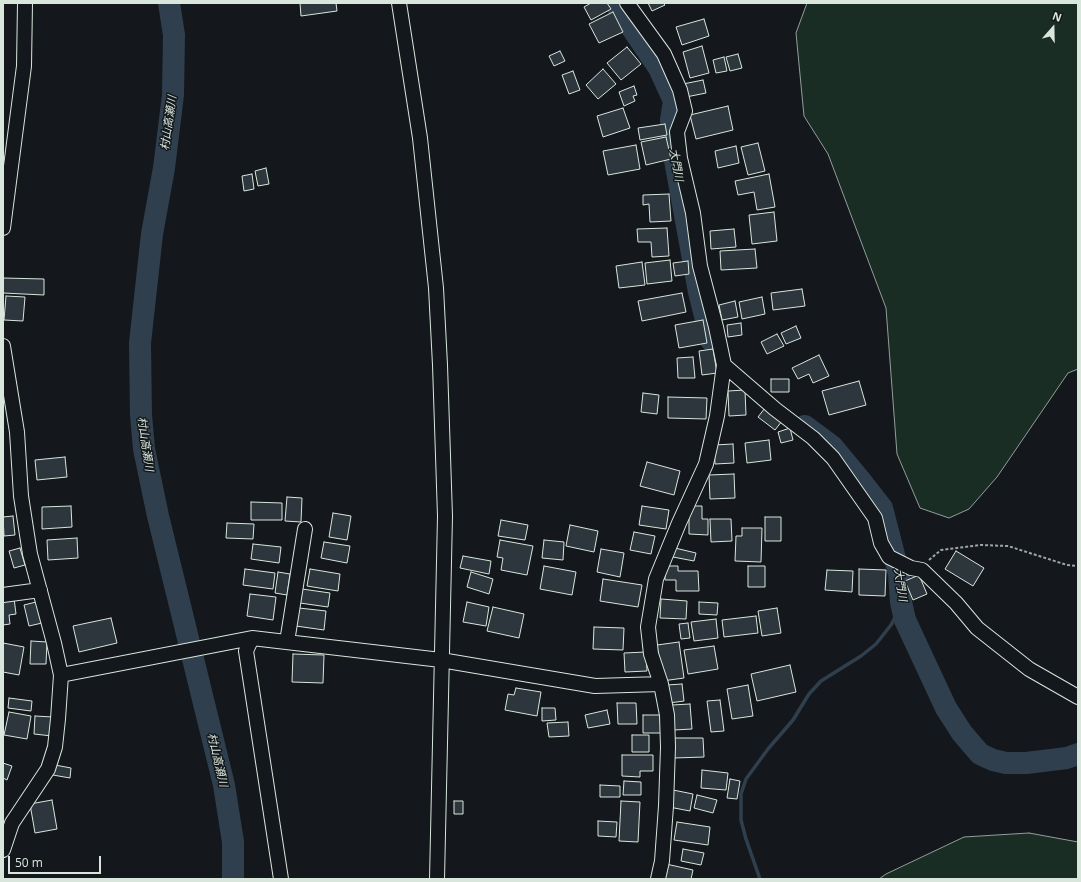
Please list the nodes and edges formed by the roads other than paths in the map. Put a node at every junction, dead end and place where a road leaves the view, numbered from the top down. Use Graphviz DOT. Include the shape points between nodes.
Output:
graph roads {
  1 [pos="25,3"];
  2 [pos="399,3"];
  3 [pos="627,3"];
  4 [pos="3,228"];
  5 [pos="3,346"];
  6 [pos="724,365"];
  7 [pos="305,529"];
  8 [pos="40,590"];
  9 [pos="3,595"];
  10 [pos="248,639"];
  11 [pos="287,642"];
  12 [pos="442,660"];
  13 [pos="61,675"];
  14 [pos="661,684"];
  15 [pos="1078,697"];
  16 [pos="3,850"];
  17 [pos="281,879"];
  18 [pos="437,879"];
  19 [pos="658,879"];
  1 -- 4 [label="street" via="24,66"];
  2 -- 12 [label="street" via="420,138 438,326 445,516"];
  3 -- 6 [label="street" via="664,54 680,90 685,111 678,132 680,158 693,213 700,266"];
  5 -- 8 [label="street" via="17,432 21,496 30,554"];
  6 -- 14 [label="street" via="717,416 706,464 656,580 648,626 651,654"];
  6 -- 15 [label="street" via="774,409 813,438 833,458 875,518 881,543 889,556 916,569 956,603 977,628 1029,669"];
  7 -- 11 [label="street"];
  8 -- 9 [label="street"];
  8 -- 13 [label="street"];
  10 -- 11 [label="street"];
  10 -- 13 [label="street"];
  10 -- 17 [label="street" via="246,651"];
  11 -- 12 [label="street"];
  12 -- 14 [label="street" via="595,686"];
  12 -- 18 [label="street"];
  13 -- 16 [label="street" via="56,740 48,769 12,823"];
  14 -- 19 [label="street" via="667,715 668,747 665,832"];
}
